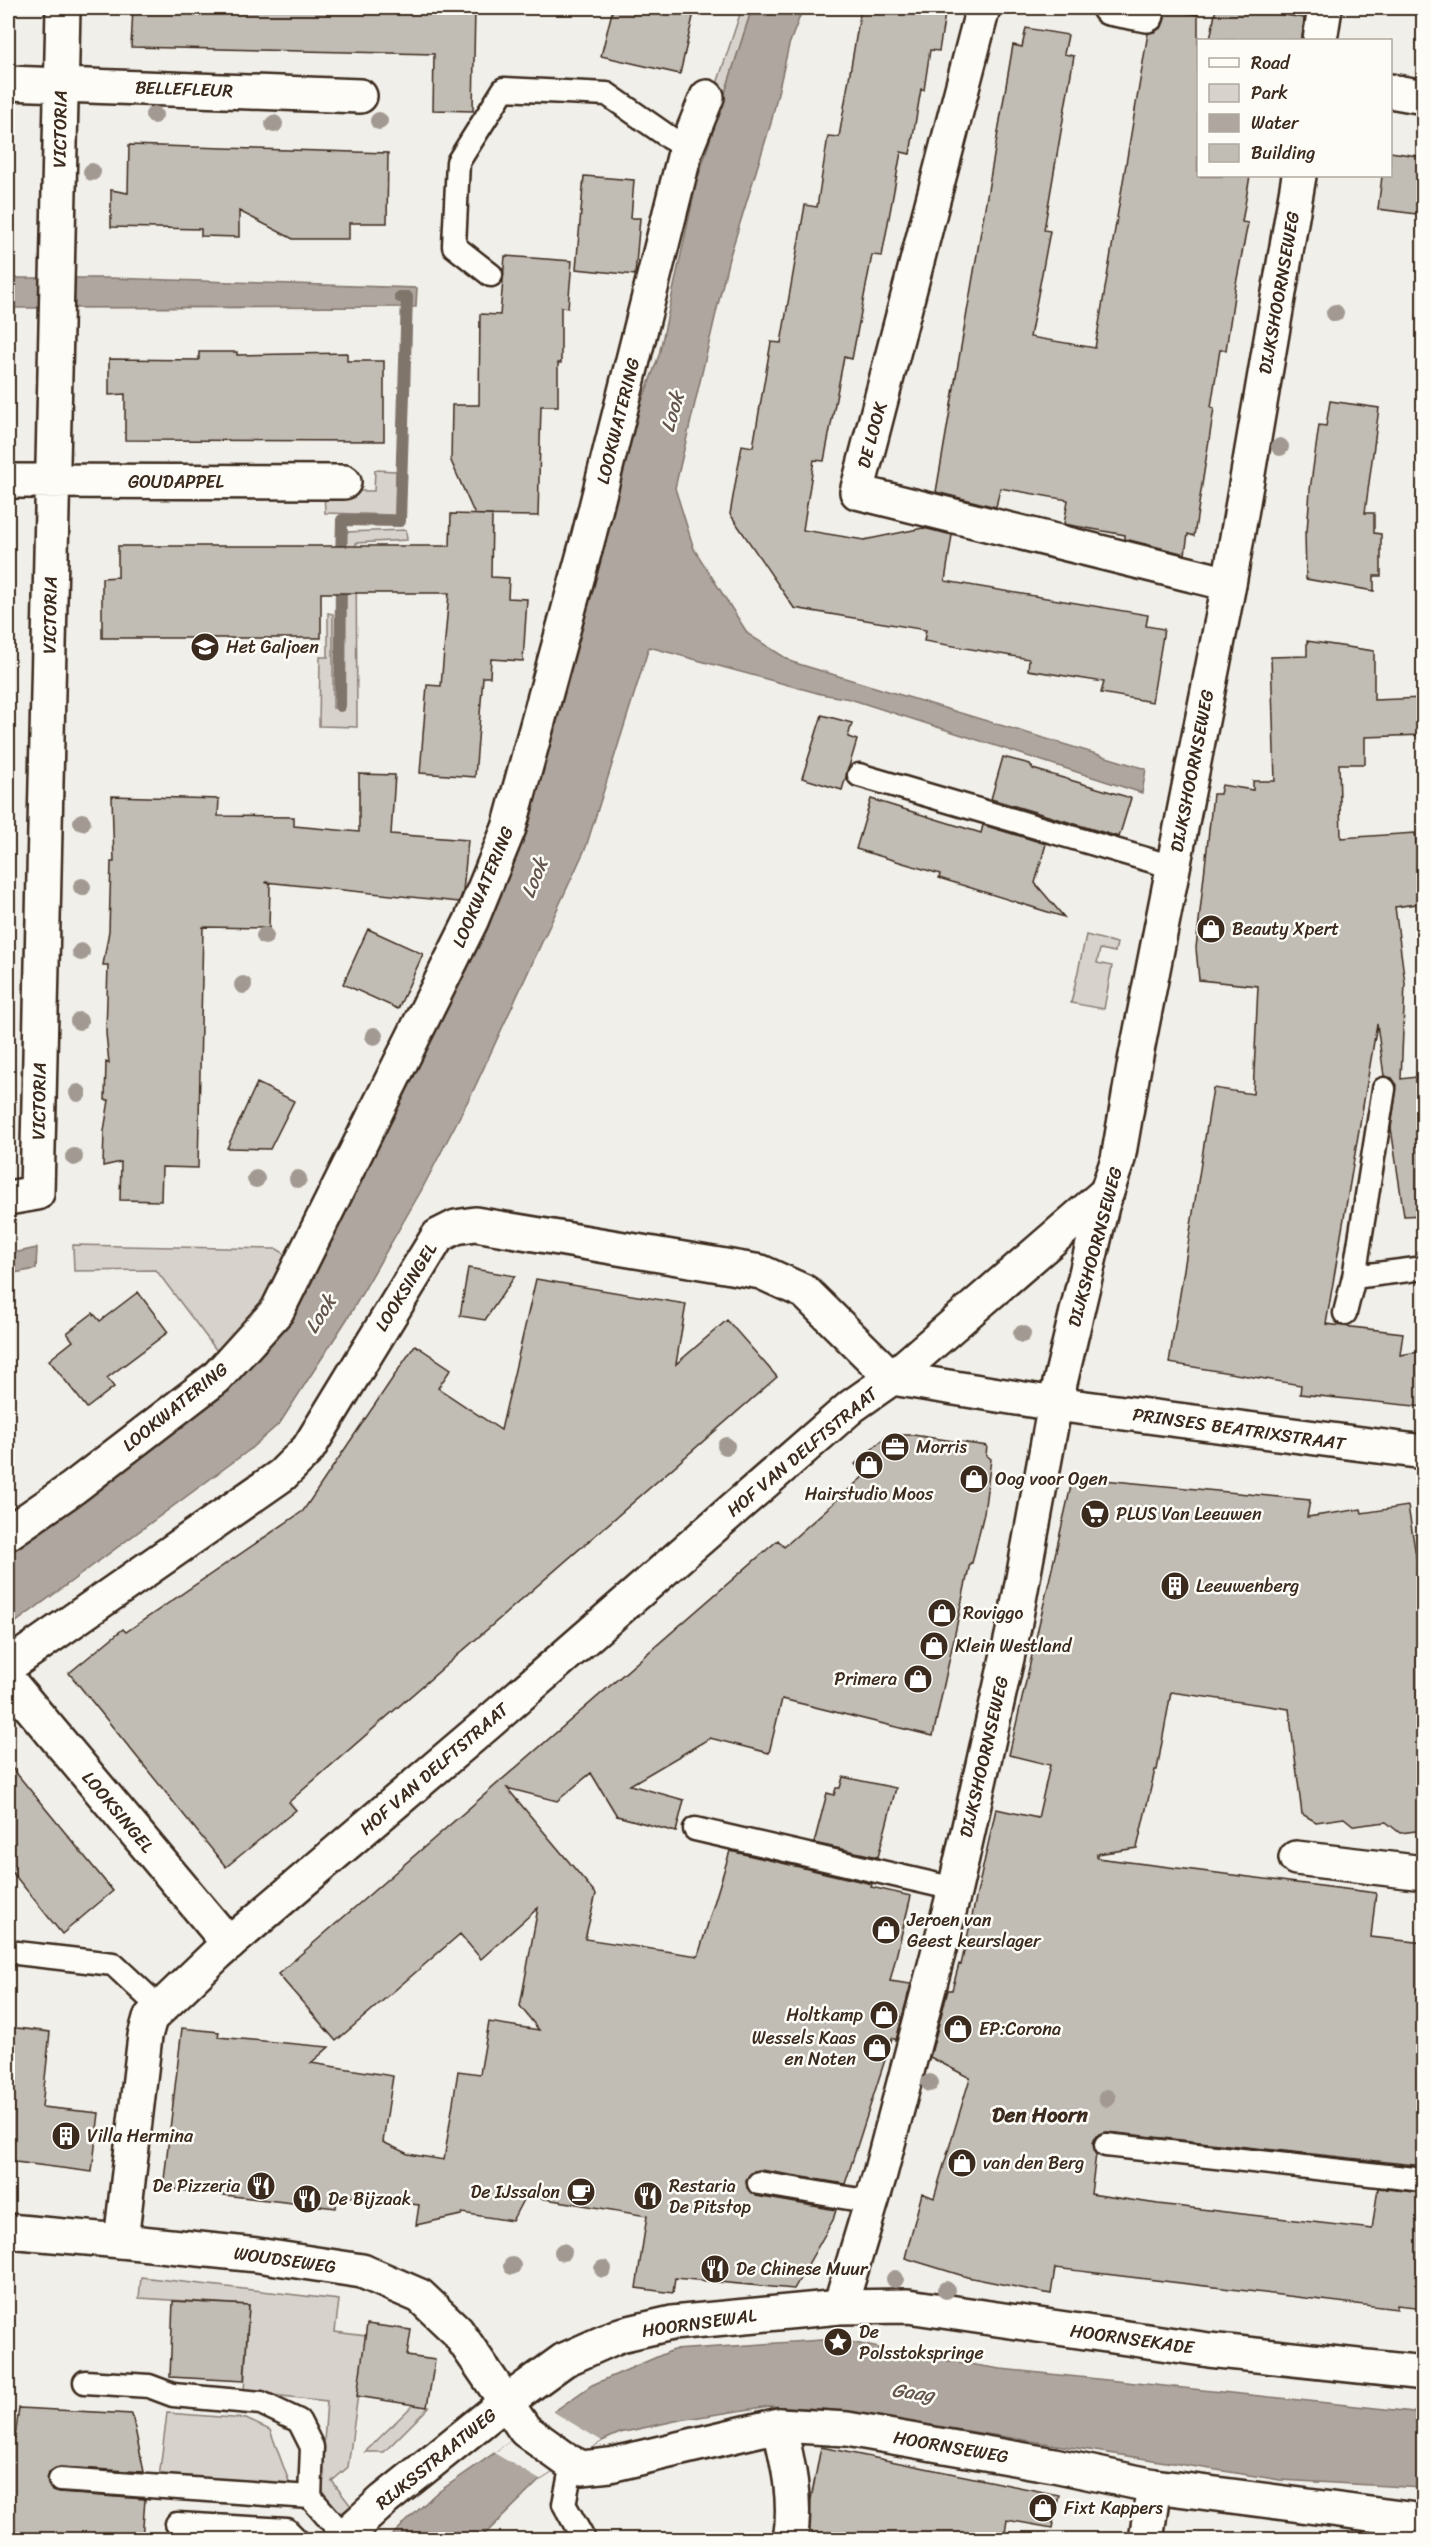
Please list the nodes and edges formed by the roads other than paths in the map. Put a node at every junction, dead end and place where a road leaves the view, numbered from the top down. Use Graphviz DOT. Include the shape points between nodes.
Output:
graph roads {
  1 [pos="63,8"];
  2 [pos="983,8"];
  3 [pos="1109,8"];
  4 [pos="1325,8"];
  5 [pos="1147,15"];
  6 [pos="1320,39"];
  7 [pos="8,83"];
  8 [pos="62,84"];
  9 [pos="1392,91"];
  10 [pos="360,96"];
  11 [pos="707,97"];
  12 [pos="1424,97"];
  13 [pos="686,149"];
  14 [pos="1299,177"];
  15 [pos="491,275"];
  16 [pos="8,481"];
  17 [pos="53,481"];
  18 [pos="344,482"];
  19 [pos="1229,584"];
  20 [pos="859,775"];
  21 [pos="1173,867"];
  22 [pos="1384,1089"];
  23 [pos="1107,1192"];
  24 [pos="8,1198"];
  25 [pos="1424,1268"];
  26 [pos="1354,1276"];
  27 [pos="1345,1313"];
  28 [pos="892,1378"];
  29 [pos="1055,1404"];
  30 [pos="1424,1452"];
  31 [pos="8,1533"];
  32 [pos="8,1666"];
  33 [pos="8,1680"];
  34 [pos="695,1828"];
  35 [pos="1296,1858"];
  36 [pos="1424,1873"];
  37 [pos="955,1889"];
  38 [pos="229,1944"];
  39 [pos="8,1952"];
  40 [pos="160,2008"];
  41 [pos="1106,2145"];
  42 [pos="1424,2180"];
  43 [pos="759,2183"];
  44 [pos="872,2202"];
  45 [pos="8,2231"];
  46 [pos="121,2241"];
  47 [pos="840,2307"];
  48 [pos="1424,2373"];
  49 [pos="86,2382"];
  50 [pos="506,2402"];
  51 [pos="778,2425"];
  52 [pos="570,2462"];
  53 [pos="60,2480"];
  54 [pos="1154,2486"];
  55 [pos="310,2496"];
  56 [pos="1424,2521"];
  57 [pos="177,2524"];
  58 [pos="288,2537"];
  59 [pos="342,2538"];
  60 [pos="584,2540"];
  61 [pos="790,2540"];
  62 [pos="1146,2540"];
  1 -- 8 [label="street, VICTORIA"];
  2 -- 19 [label="street, DE LOOK" via="857,492"];
  3 -- 5 [label="street"];
  4 -- 6 [label="street"];
  7 -- 8 [label="street, BELLEFLEUR"];
  8 -- 10 [label="street, BELLEFLEUR"];
  8 -- 17 [label="street, VICTORIA"];
  9 -- 12 [label="street"];
  11 -- 13 [label="street, LOOKWATERING"];
  13 -- 15 [label="lane" via="607,94 504,89 458,162 454,246"];
  13 -- 31 [label="street, LOOKWATERING" via="589,535 509,828 471,921 277,1311 216,1378"];
  14 -- 19 [label="street, DIJKSHOORNSEWEG"];
  16 -- 17 [label="street, GOUDAPPEL"];
  17 -- 18 [label="street, GOUDAPPEL"];
  17 -- 24 [label="street, VICTORIA" via="37,1193"];
  19 -- 21 [label="street, DIJKSHOORNSEWEG"];
  20 -- 21 [label="lane"];
  21 -- 23 [label="street, DIJKSHOORNSEWEG" via="1118,1159"];
  22 -- 26 [label="lane"];
  23 -- 28 [label="street, HOF VAN DELFTSTRAAT"];
  23 -- 29 [label="street, DIJKSHOORNSEWEG"];
  25 -- 26 [label="lane"];
  26 -- 27 [label="lane"];
  28 -- 29 [label="street, HOF VAN DELFTSTRAAT"];
  28 -- 32 [label="street, LOOKSINGEL" via="805,1292 761,1272 475,1224 456,1227 438,1236 308,1449 282,1475"];
  28 -- 38 [label="street, HOF VAN DELFTSTRAAT" via="852,1406"];
  29 -- 30 [label="street, PRINSES BEATRIXSTRAAT"];
  29 -- 37 [label="street, DIJKSHOORNSEWEG" via="1014,1627"];
  33 -- 38 [label="street, LOOKSINGEL"];
  34 -- 37 [label="lane"];
  35 -- 36 [label="street"];
  37 -- 44 [label="street, DIJKSHOORNSEWEG"];
  38 -- 40 [label="street, HOF VAN DELFTSTRAAT"];
  39 -- 40 [label="lane" via="113,1964"];
  40 -- 46 [label="street, HOF VAN DELFTSTRAAT" via="150,2019 145,2036"];
  41 -- 42 [label="lane"];
  43 -- 44 [label="lane"];
  44 -- 47 [label="street, DIJKSHOORNSEWEG"];
  45 -- 46 [label="street, WOUDSEWEG"];
  46 -- 50 [label="street, WOUDSEWEG" via="362,2271 420,2296 457,2331"];
  47 -- 48 [label="street, HOORNSEKADE" via="908,2306 1209,2350"];
  47 -- 50 [label="street, HOORNSEWAL" via="672,2323 620,2335 564,2360"];
  49 -- 55 [label="lane" via="149,2386 173,2395 261,2403 299,2421 312,2447"];
  50 -- 52 [label="street" via="525,2430"];
  50 -- 59 [label="street, RIJKSSTRAATWEG"];
  51 -- 52 [label="street, HOORNSEWEG" via="610,2465 582,2468"];
  51 -- 54 [label="street, HOORNSEWEG" via="848,2429 1054,2464"];
  51 -- 61 [label="street" via="788,2462"];
  52 -- 60 [label="lane" via="564,2504"];
  53 -- 55 [label="lane"];
  54 -- 56 [label="street, HOORNSEWEG"];
  54 -- 62 [label="street"];
  55 -- 59 [label="lane"];
  57 -- 58 [label="lane" via="287,2530"];
}
